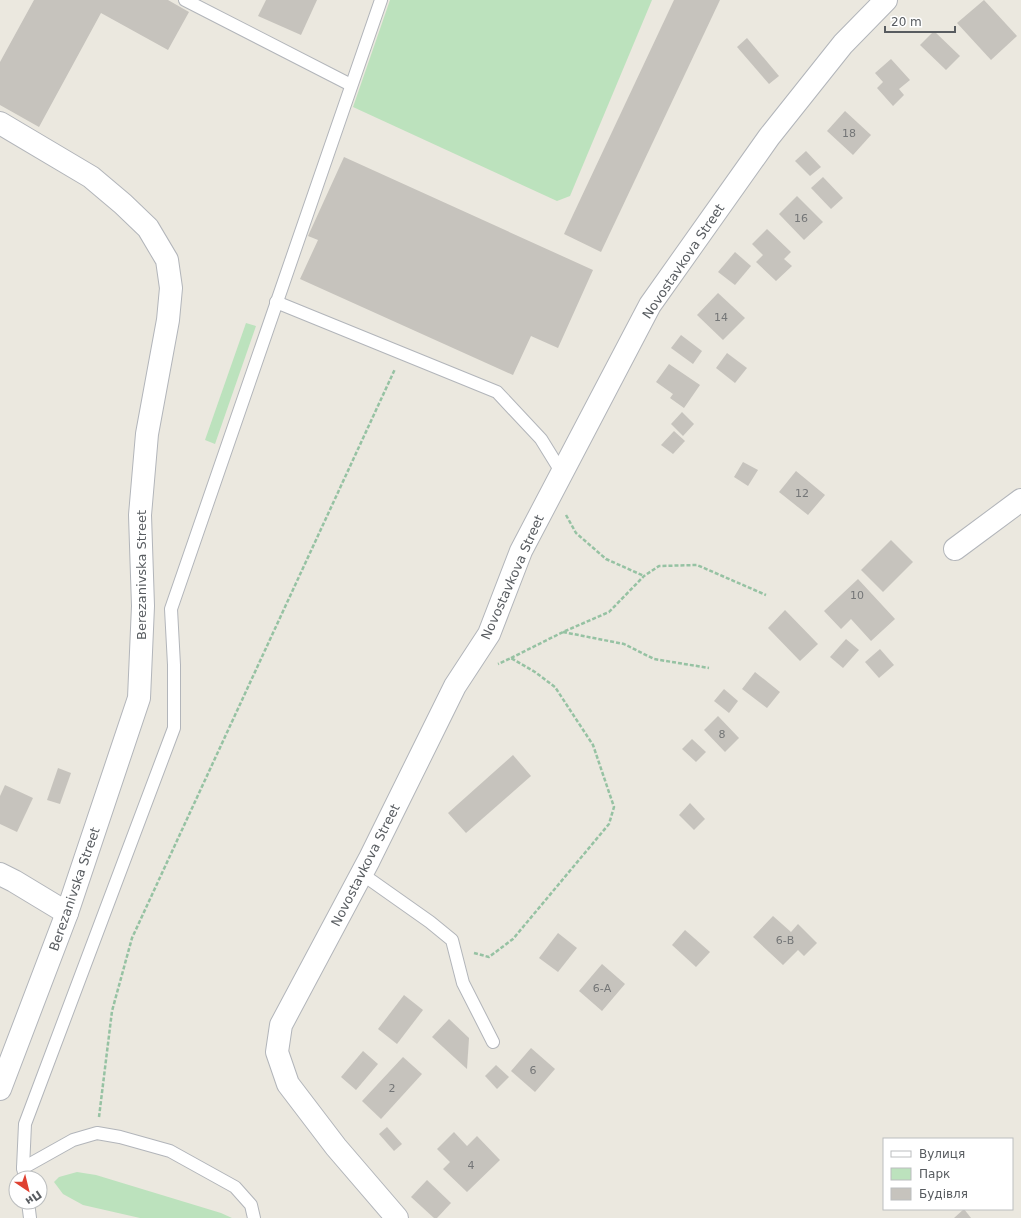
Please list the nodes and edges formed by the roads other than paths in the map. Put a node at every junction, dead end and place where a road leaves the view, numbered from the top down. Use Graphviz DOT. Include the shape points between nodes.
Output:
graph roads {
  1 [pos="185,0"];
  2 [pos="381,0"];
  3 [pos="886,0"];
  4 [pos="351,85"];
  5 [pos="0,124"];
  6 [pos="276,302"];
  7 [pos="558,480"];
  8 [pos="1021,500"];
  9 [pos="955,549"];
  10 [pos="0,874"];
  11 [pos="362,874"];
  12 [pos="67,913"];
  13 [pos="493,1042"];
  14 [pos="0,1088"];
  15 [pos="24,1170"];
  16 [pos="28,1170"];
  17 [pos="254,1218"];
  18 [pos="397,1218"];
  1 -- 4 [label="lane"];
  2 -- 4 [label="lane"];
  3 -- 7 [label="street, Novostavkova Street" via="843,44 769,137 650,305"];
  4 -- 6 [label="lane"];
  5 -- 12 [label="street, Berezanivska Street" via="91,177 123,204 148,228 167,260 171,288 168,320 147,434 140,515 143,606 139,698"];
  6 -- 7 [label="lane" via="497,392 541,439"];
  6 -- 15 [label="lane" via="171,609 174,728 25,1124"];
  7 -- 11 [label="street, Novostavkova Street" via="521,551 489,634 455,686"];
  8 -- 9 [label="street"];
  10 -- 12 [label="street"];
  11 -- 13 [label="lane" via="452,940 464,983"];
  11 -- 18 [label="street, Novostavkova Street" via="281,1025 277,1052 288,1084 336,1147"];
  12 -- 14 [label="street, Berezanivska Street"];
  16 -- 17 [label="lane" via="72,1140 97,1133 120,1137 170,1151 235,1187 252,1205"];
}
